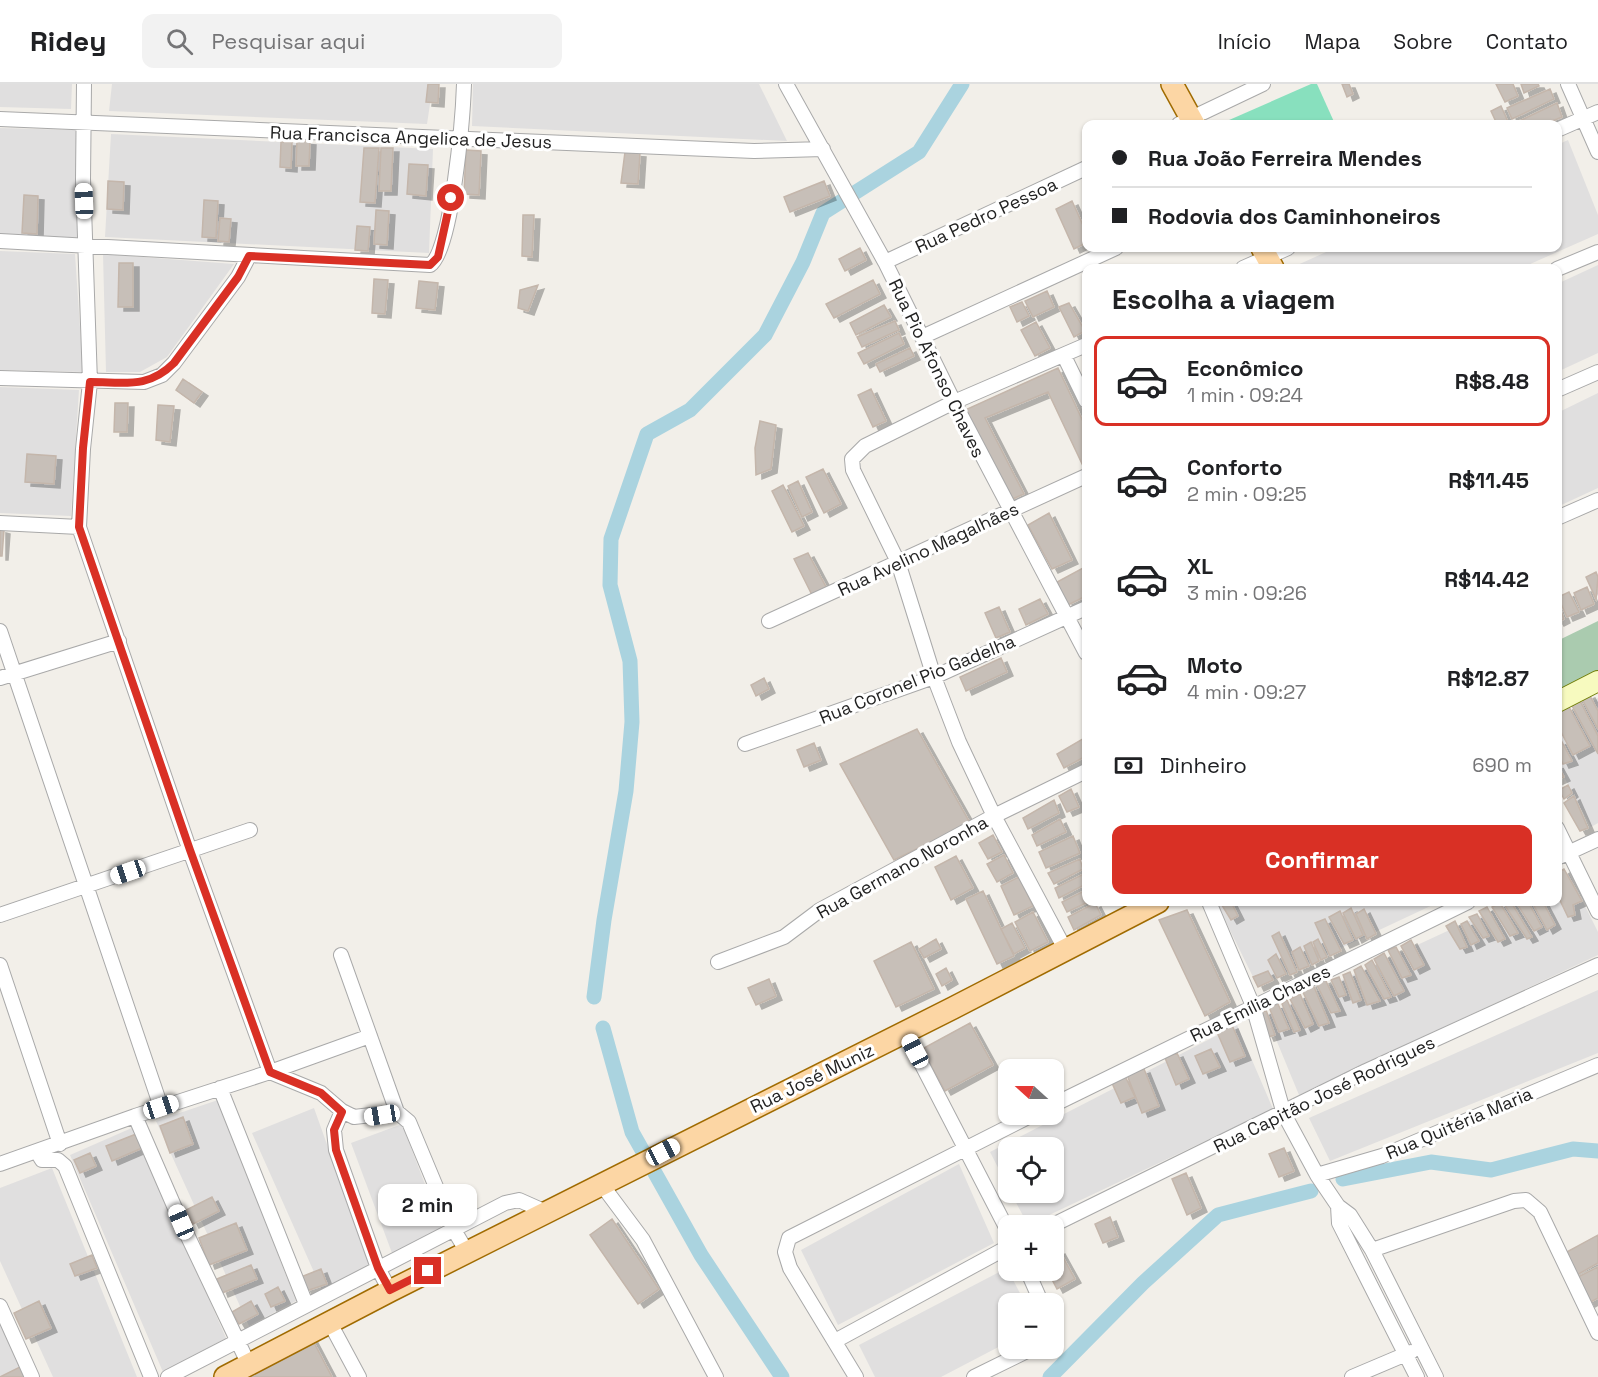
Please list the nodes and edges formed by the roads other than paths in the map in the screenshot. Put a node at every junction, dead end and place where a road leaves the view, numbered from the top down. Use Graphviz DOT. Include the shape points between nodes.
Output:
graph roads {
  1 [pos="84,84"];
  2 [pos="464,84"];
  3 [pos="786,84"];
  4 [pos="1172,84"];
  5 [pos="1261,84"];
  6 [pos="1568,84"];
  7 [pos="1598,112"];
  8 [pos="1583,118"];
  9 [pos="0,119"];
  10 [pos="1187,120"];
  11 [pos="1194,120"];
  12 [pos="85,123"];
  13 [pos="1562,128"];
  14 [pos="462,138"];
  15 [pos="823,149"];
  16 [pos="1598,152"];
  17 [pos="1082,170"];
  18 [pos="0,241"];
  19 [pos="85,244"];
  20 [pos="1107,252"];
  21 [pos="1598,252"];
  22 [pos="249,256"];
  23 [pos="1267,258"];
  24 [pos="885,262"];
  25 [pos="1253,264"];
  26 [pos="1562,267"];
  27 [pos="922,337"];
  28 [pos="1082,347"];
  29 [pos="1064,356"];
  30 [pos="1598,372"];
  31 [pos="0,378"];
  32 [pos="90,382"];
  33 [pos="1562,388"];
  34 [pos="1082,393"];
  35 [pos="954,402"];
  36 [pos="1082,478"];
  37 [pos="1598,500"];
  38 [pos="1010,511"];
  39 [pos="1562,516"];
  40 [pos="0,523"];
  41 [pos="79,527"];
  42 [pos="898,562"];
  43 [pos="1082,610"];
  44 [pos="1068,617"];
  45 [pos="769,621"];
  46 [pos="0,631"];
  47 [pos="119,641"];
  48 [pos="1082,645"];
  49 [pos="14,673"];
  50 [pos="934,677"];
  51 [pos="0,678"];
  52 [pos="1598,681"];
  53 [pos="1562,699"];
  54 [pos="745,744"];
  55 [pos="1082,773"];
  56 [pos="994,816"];
  57 [pos="250,830"];
  58 [pos="1598,839"];
  59 [pos="190,850"];
  60 [pos="1562,856"];
  61 [pos="87,886"];
  62 [pos="1150,906"];
  63 [pos="1211,906"];
  64 [pos="1460,906"];
  65 [pos="1598,912"];
  66 [pos="0,915"];
  67 [pos="1065,948"];
  68 [pos="341,955"];
  69 [pos="718,962"];
  70 [pos="0,965"];
  71 [pos="1598,965"];
  72 [pos="1253,1006"];
  73 [pos="905,1032"];
  74 [pos="370,1036"];
  75 [pos="1598,1065"];
  76 [pos="270,1072"];
  77 [pos="220,1088"];
  78 [pos="1064,1100"];
  79 [pos="161,1107"];
  80 [pos="342,1112"];
  81 [pos="397,1112"];
  82 [pos="1284,1114"];
  83 [pos="135,1116"];
  84 [pos="1012,1125"];
  85 [pos="60,1144"];
  86 [pos="966,1148"];
  87 [pos="37,1152"];
  88 [pos="0,1164"];
  89 [pos="1317,1175"];
  90 [pos="602,1185"];
  91 [pos="1338,1206"];
  92 [pos="546,1212"];
  93 [pos="1000,1215"];
  94 [pos="1064,1220"];
  95 [pos="454,1230"];
  96 [pos="1372,1250"];
  97 [pos="467,1252"];
  98 [pos="998,1252"];
  99 [pos="378,1268"];
  100 [pos="390,1290"];
  101 [pos="306,1304"];
  102 [pos="0,1306"];
  103 [pos="330,1323"];
  104 [pos="1598,1333"];
  105 [pos="236,1341"];
  106 [pos="835,1341"];
  107 [pos="1421,1347"];
  108 [pos="1405,1354"];
  109 [pos="1011,1359"];
  110 [pos="249,1365"];
  111 [pos="32,1377"];
  112 [pos="151,1377"];
  113 [pos="168,1377"];
  114 [pos="225,1377"];
  115 [pos="359,1377"];
  116 [pos="716,1377"];
  117 [pos="856,1377"];
  118 [pos="974,1377"];
  119 [pos="1352,1377"];
  120 [pos="1416,1377"];
  121 [pos="1436,1377"];
  1 -- 12 [label="street"];
  2 -- 14 [label="street"];
  3 -- 15 [label="street, Rua Pio Afonso Chaves"];
  4 -- 10 [label="main road"];
  5 -- 11 [label="street"];
  6 -- 8 [label="street"];
  7 -- 8 [label="street"];
  8 -- 13 [label="street"];
  8 -- 16 [label="street"];
  9 -- 12 [label="street, Rua Francisca Angelica de Jesus"];
  12 -- 14 [label="street, Rua Francisca Angelica de Jesus"];
  12 -- 19 [label="street"];
  14 -- 15 [label="street, Rua Francisca Angelica de Jesus" via="754,151"];
  14 -- 22 [label="street" via="438,257 430,265"];
  15 -- 24 [label="street, Rua Pio Afonso Chaves"];
  17 -- 24 [label="street, Rua Pedro Pessoa"];
  18 -- 19 [label="street"];
  19 -- 22 [label="street"];
  19 -- 32 [label="street"];
  20 -- 27 [label="street"];
  21 -- 26 [label="street"];
  22 -- 32 [label="street" via="238,277 162,375 144,382"];
  23 -- 25 [label="street"];
  24 -- 27 [label="street, Rua Pio Afonso Chaves"];
  27 -- 35 [label="street, Rua Pio Afonso Chaves"];
  28 -- 29 [label="street"];
  29 -- 34 [label="street"];
  29 -- 35 [label="street"];
  30 -- 33 [label="street"];
  31 -- 32 [label="street"];
  32 -- 41 [label="street"];
  35 -- 38 [label="street, Rua Pio Afonso Chaves"];
  35 -- 42 [label="street" via="865,446 852,459 853,470"];
  36 -- 38 [label="street, Rua Avelino Magalhães"];
  37 -- 39 [label="street"];
  38 -- 42 [label="street, Rua Avelino Magalhães"];
  38 -- 44 [label="street, Rua Pio Afonso Chaves"];
  40 -- 41 [label="street"];
  41 -- 47 [label="street"];
  42 -- 45 [label="street, Rua Avelino Magalhães"];
  42 -- 50 [label="street"];
  43 -- 44 [label="street, Rua Coronel Pio Gadelha"];
  44 -- 48 [label="street, Rua Pio Afonso Chaves"];
  44 -- 50 [label="street, Rua Coronel Pio Gadelha"];
  46 -- 49 [label="street"];
  47 -- 49 [label="street"];
  47 -- 59 [label="street"];
  49 -- 51 [label="street"];
  49 -- 61 [label="street"];
  50 -- 54 [label="street, Rua Coronel Pio Gadelha"];
  50 -- 56 [label="street"];
  52 -- 53 [label="main road"];
  55 -- 56 [label="street, Rua Germano Noronha"];
  56 -- 67 [label="street"];
  56 -- 69 [label="street, Rua Germano Noronha" via="820,910 784,937"];
  57 -- 59 [label="street"];
  58 -- 60 [label="street"];
  59 -- 61 [label="street"];
  59 -- 76 [label="street"];
  60 -- 65 [label="street"];
  61 -- 66 [label="street"];
  61 -- 79 [label="street"];
  62 -- 67 [label="main road, Rua José Muniz"];
  63 -- 72 [label="street"];
  64 -- 72 [label="street, Rua Emília Chaves"];
  67 -- 73 [label="main road, Rua José Muniz"];
  68 -- 74 [label="street"];
  70 -- 85 [label="street"];
  71 -- 82 [label="street, Rua Capitão José Rodrigues" via="1366,1071"];
  72 -- 78 [label="street, Rua Emília Chaves"];
  72 -- 82 [label="street"];
  73 -- 86 [label="street"];
  73 -- 90 [label="main road, Rua José Muniz"];
  74 -- 76 [label="street"];
  74 -- 81 [label="street"];
  75 -- 89 [label="street, Rua Quitéria Maria" via="1382,1156"];
  76 -- 77 [label="street"];
  76 -- 80 [label="street" via="321,1093"];
  77 -- 79 [label="street"];
  77 -- 101 [label="street"];
  79 -- 83 [label="street"];
  80 -- 81 [label="street" via="354,1117"];
  80 -- 99 [label="street" via="334,1130 336,1150"];
  81 -- 95 [label="street" via="412,1128"];
  82 -- 89 [label="street"];
  82 -- 94 [label="street, Rua Capitão José Rodrigues"];
  83 -- 85 [label="street"];
  83 -- 105 [label="street"];
  84 -- 86 [label="street"];
  85 -- 87 [label="street"];
  86 -- 93 [label="street"];
  86 -- 106 [label="street" via="789,1238 786,1258"];
  87 -- 88 [label="street"];
  87 -- 112 [label="street" via="42,1160 58,1160 65,1166"];
  89 -- 91 [label="street"];
  90 -- 92 [label="main road, Rua José Muniz"];
  90 -- 116 [label="street" via="643,1240"];
  91 -- 96 [label="street" via="1350,1215"];
  91 -- 108 [label="street" via="1339,1223"];
  92 -- 95 [label="street" via="513,1200"];
  92 -- 97 [label="main road, Rua José Muniz"];
  95 -- 97 [label="street"];
  95 -- 99 [label="street"];
  96 -- 104 [label="street" via="1526,1200 1540,1212"];
  96 -- 107 [label="street"];
  97 -- 100 [label="main road, Rua José Muniz"];
  98 -- 106 [label="street"];
  99 -- 100 [label="street"];
  99 -- 101 [label="street"];
  100 -- 103 [label="main road, Rua José Muniz"];
  101 -- 105 [label="street"];
  102 -- 111 [label="street"];
  103 -- 110 [label="main road, Rua José Muniz"];
  103 -- 115 [label="street"];
  105 -- 110 [label="street"];
  105 -- 113 [label="street"];
  106 -- 117 [label="street"];
  107 -- 108 [label="street"];
  107 -- 121 [label="street"];
  108 -- 119 [label="street"];
  108 -- 120 [label="street"];
  109 -- 118 [label="street"];
  110 -- 114 [label="main road, Rua José Muniz"];
}
